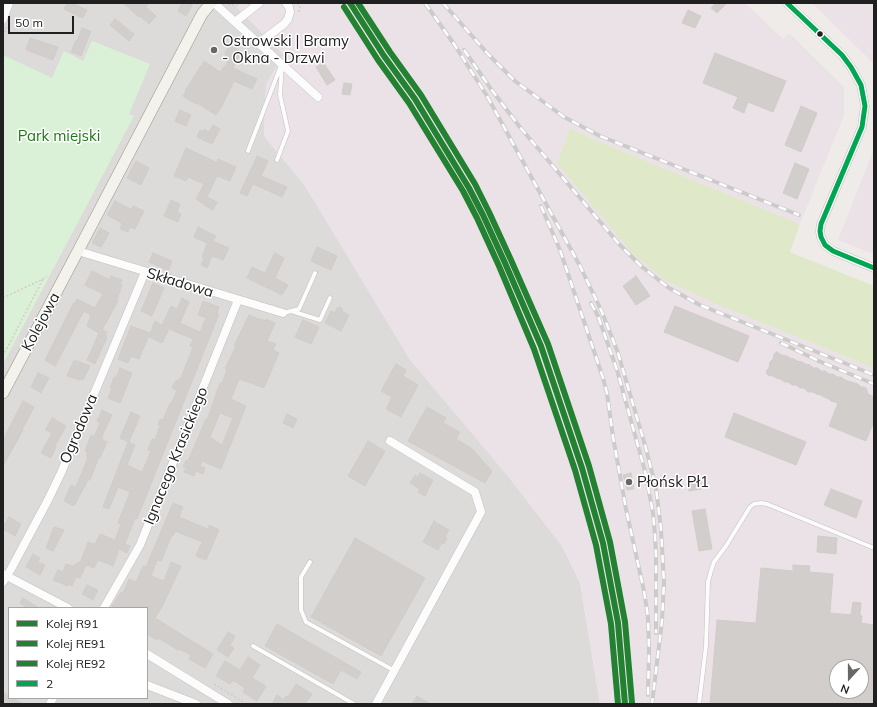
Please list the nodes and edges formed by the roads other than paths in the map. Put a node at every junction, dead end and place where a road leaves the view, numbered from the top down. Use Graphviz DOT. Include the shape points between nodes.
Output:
graph roads {
  1 [pos="9,3"];
  2 [pos="212,3"];
  3 [pos="259,3"];
  4 [pos="286,3"];
  5 [pos="787,3"];
  6 [pos="3,19"];
  7 [pos="235,22"];
  8 [pos="258,43"];
  9 [pos="282,64"];
  10 [pos="318,97"];
  11 [pos="248,151"];
  12 [pos="277,160"];
  13 [pos="78,251"];
  14 [pos="874,268"];
  15 [pos="145,272"];
  16 [pos="315,273"];
  17 [pos="330,298"];
  18 [pos="238,300"];
  19 [pos="292,311"];
  20 [pos="283,313"];
  21 [pos="3,393"];
  22 [pos="390,441"];
  23 [pos="874,548"];
  24 [pos="310,562"];
  25 [pos="4,577"];
  26 [pos="66,607"];
  27 [pos="105,607"];
  28 [pos="253,646"];
  29 [pos="148,655"];
  30 [pos="395,671"];
  31 [pos="148,685"];
  32 [pos="196,704"];
  33 [pos="228,704"];
  34 [pos="354,704"];
  35 [pos="376,704"];
  36 [pos="699,704"];
  1 -- 6 [label="street"];
  2 -- 7 [label="street"];
  2 -- 13 [label="street, Kolejowa" via="202,14"];
  3 -- 7 [label="street"];
  4 -- 8 [label="street" via="290,12 288,19"];
  5 -- 14 [label="street" via="842,55 852,67 861,85 865,106 862,127 820,231 825,245 833,251"];
  7 -- 8 [label="street"];
  8 -- 9 [label="street"];
  9 -- 10 [label="street"];
  9 -- 11 [label="lane"];
  9 -- 12 [label="lane" via="280,94 288,131"];
  13 -- 15 [label="street, Składowa"];
  13 -- 21 [label="street, Kolejowa"];
  15 -- 18 [label="street, Składowa"];
  15 -- 25 [label="street, Ogrodowa" via="61,473"];
  16 -- 19 [label="lane" via="298,309"];
  17 -- 19 [label="lane" via="320,320"];
  18 -- 20 [label="street, Składowa"];
  18 -- 27 [label="street, Ignacego Krasickiego" via="140,546"];
  19 -- 20 [label="lane"];
  22 -- 30 [label="street" via="475,492 481,512"];
  23 -- 36 [label="lane" via="767,504 754,504 750,507 710,571 706,646"];
  24 -- 30 [label="lane" via="301,577 301,610 306,622"];
  25 -- 26 [label="street"];
  28 -- 34 [label="lane"];
  29 -- 33 [label="street"];
  30 -- 35 [label="street"];
  31 -- 32 [label="street"];
}
